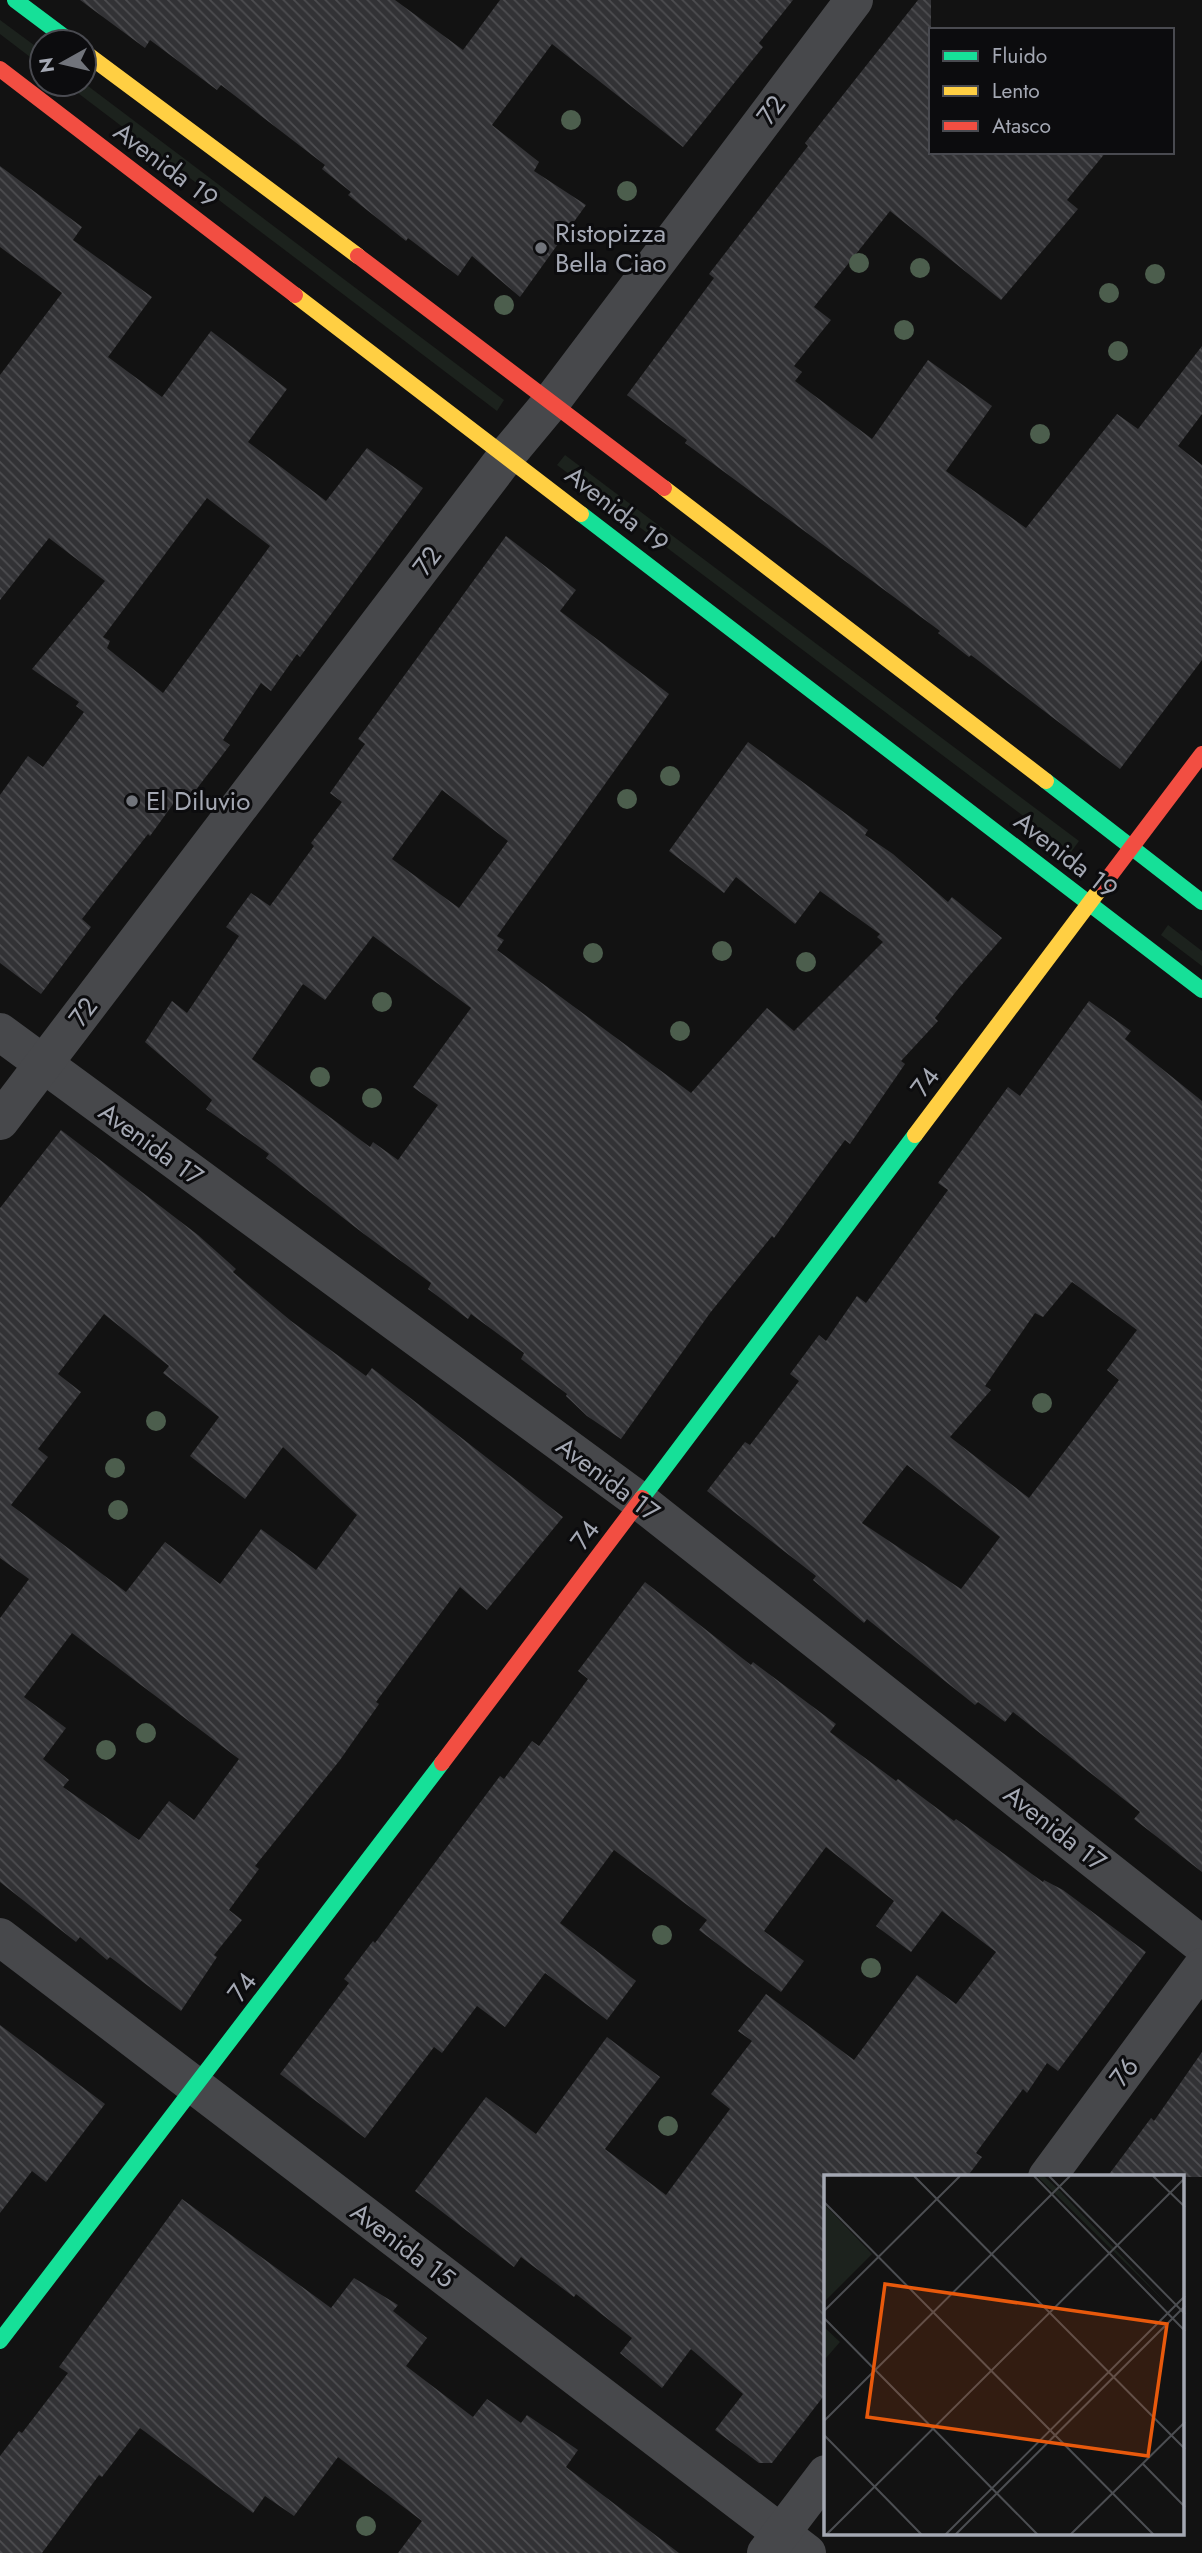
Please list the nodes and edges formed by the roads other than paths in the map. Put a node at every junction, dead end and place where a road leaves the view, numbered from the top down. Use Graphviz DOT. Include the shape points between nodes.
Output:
graph roads {
  1 [pos="15,0"];
  2 [pos="854,0"];
  3 [pos="52,28"];
  4 [pos="98,62"];
  5 [pos="0,69"];
  6 [pos="552,401"];
  7 [pos="507,455"];
  8 [pos="1202,754"];
  9 [pos="1131,848"];
  10 [pos="1088,902"];
  11 [pos="1202,902"];
  12 [pos="1202,990"];
  13 [pos="0,1032"];
  14 [pos="43,1065"];
  15 [pos="0,1121"];
  16 [pos="641,1502"];
  17 [pos="0,1937"];
  18 [pos="1202,1945"];
  19 [pos="1202,1967"];
  20 [pos="197,2087"];
  21 [pos="1047,2175"];
  22 [pos="0,2341"];
  23 [pos="824,2478"];
  24 [pos="785,2547"];
  1 -- 3 [label="main road"];
  2 -- 6 [label="street, 72"];
  4 -- 6 [label="main road, Avenida 19"];
  5 -- 7 [label="main road, Avenida 19"];
  6 -- 7 [label="street, 72"];
  6 -- 9 [label="main road, Avenida 19"];
  7 -- 10 [label="main road, Avenida 19"];
  7 -- 14 [label="street, 72"];
  8 -- 9 [label="main road, 74"];
  9 -- 10 [label="main road, 74"];
  9 -- 11 [label="main road, Avenida 19"];
  10 -- 12 [label="main road, Avenida 19"];
  10 -- 16 [label="main road, 74"];
  13 -- 14 [label="street, Avenida 17"];
  14 -- 15 [label="street, 72"];
  14 -- 16 [label="street, Avenida 17"];
  16 -- 18 [label="street, Avenida 17"];
  16 -- 20 [label="main road, 74"];
  17 -- 20 [label="street, Avenida 15"];
  19 -- 21 [label="street, 76"];
  20 -- 22 [label="main road, 74"];
  20 -- 24 [label="street, Avenida 15"];
  23 -- 24 [label="street"];
}
